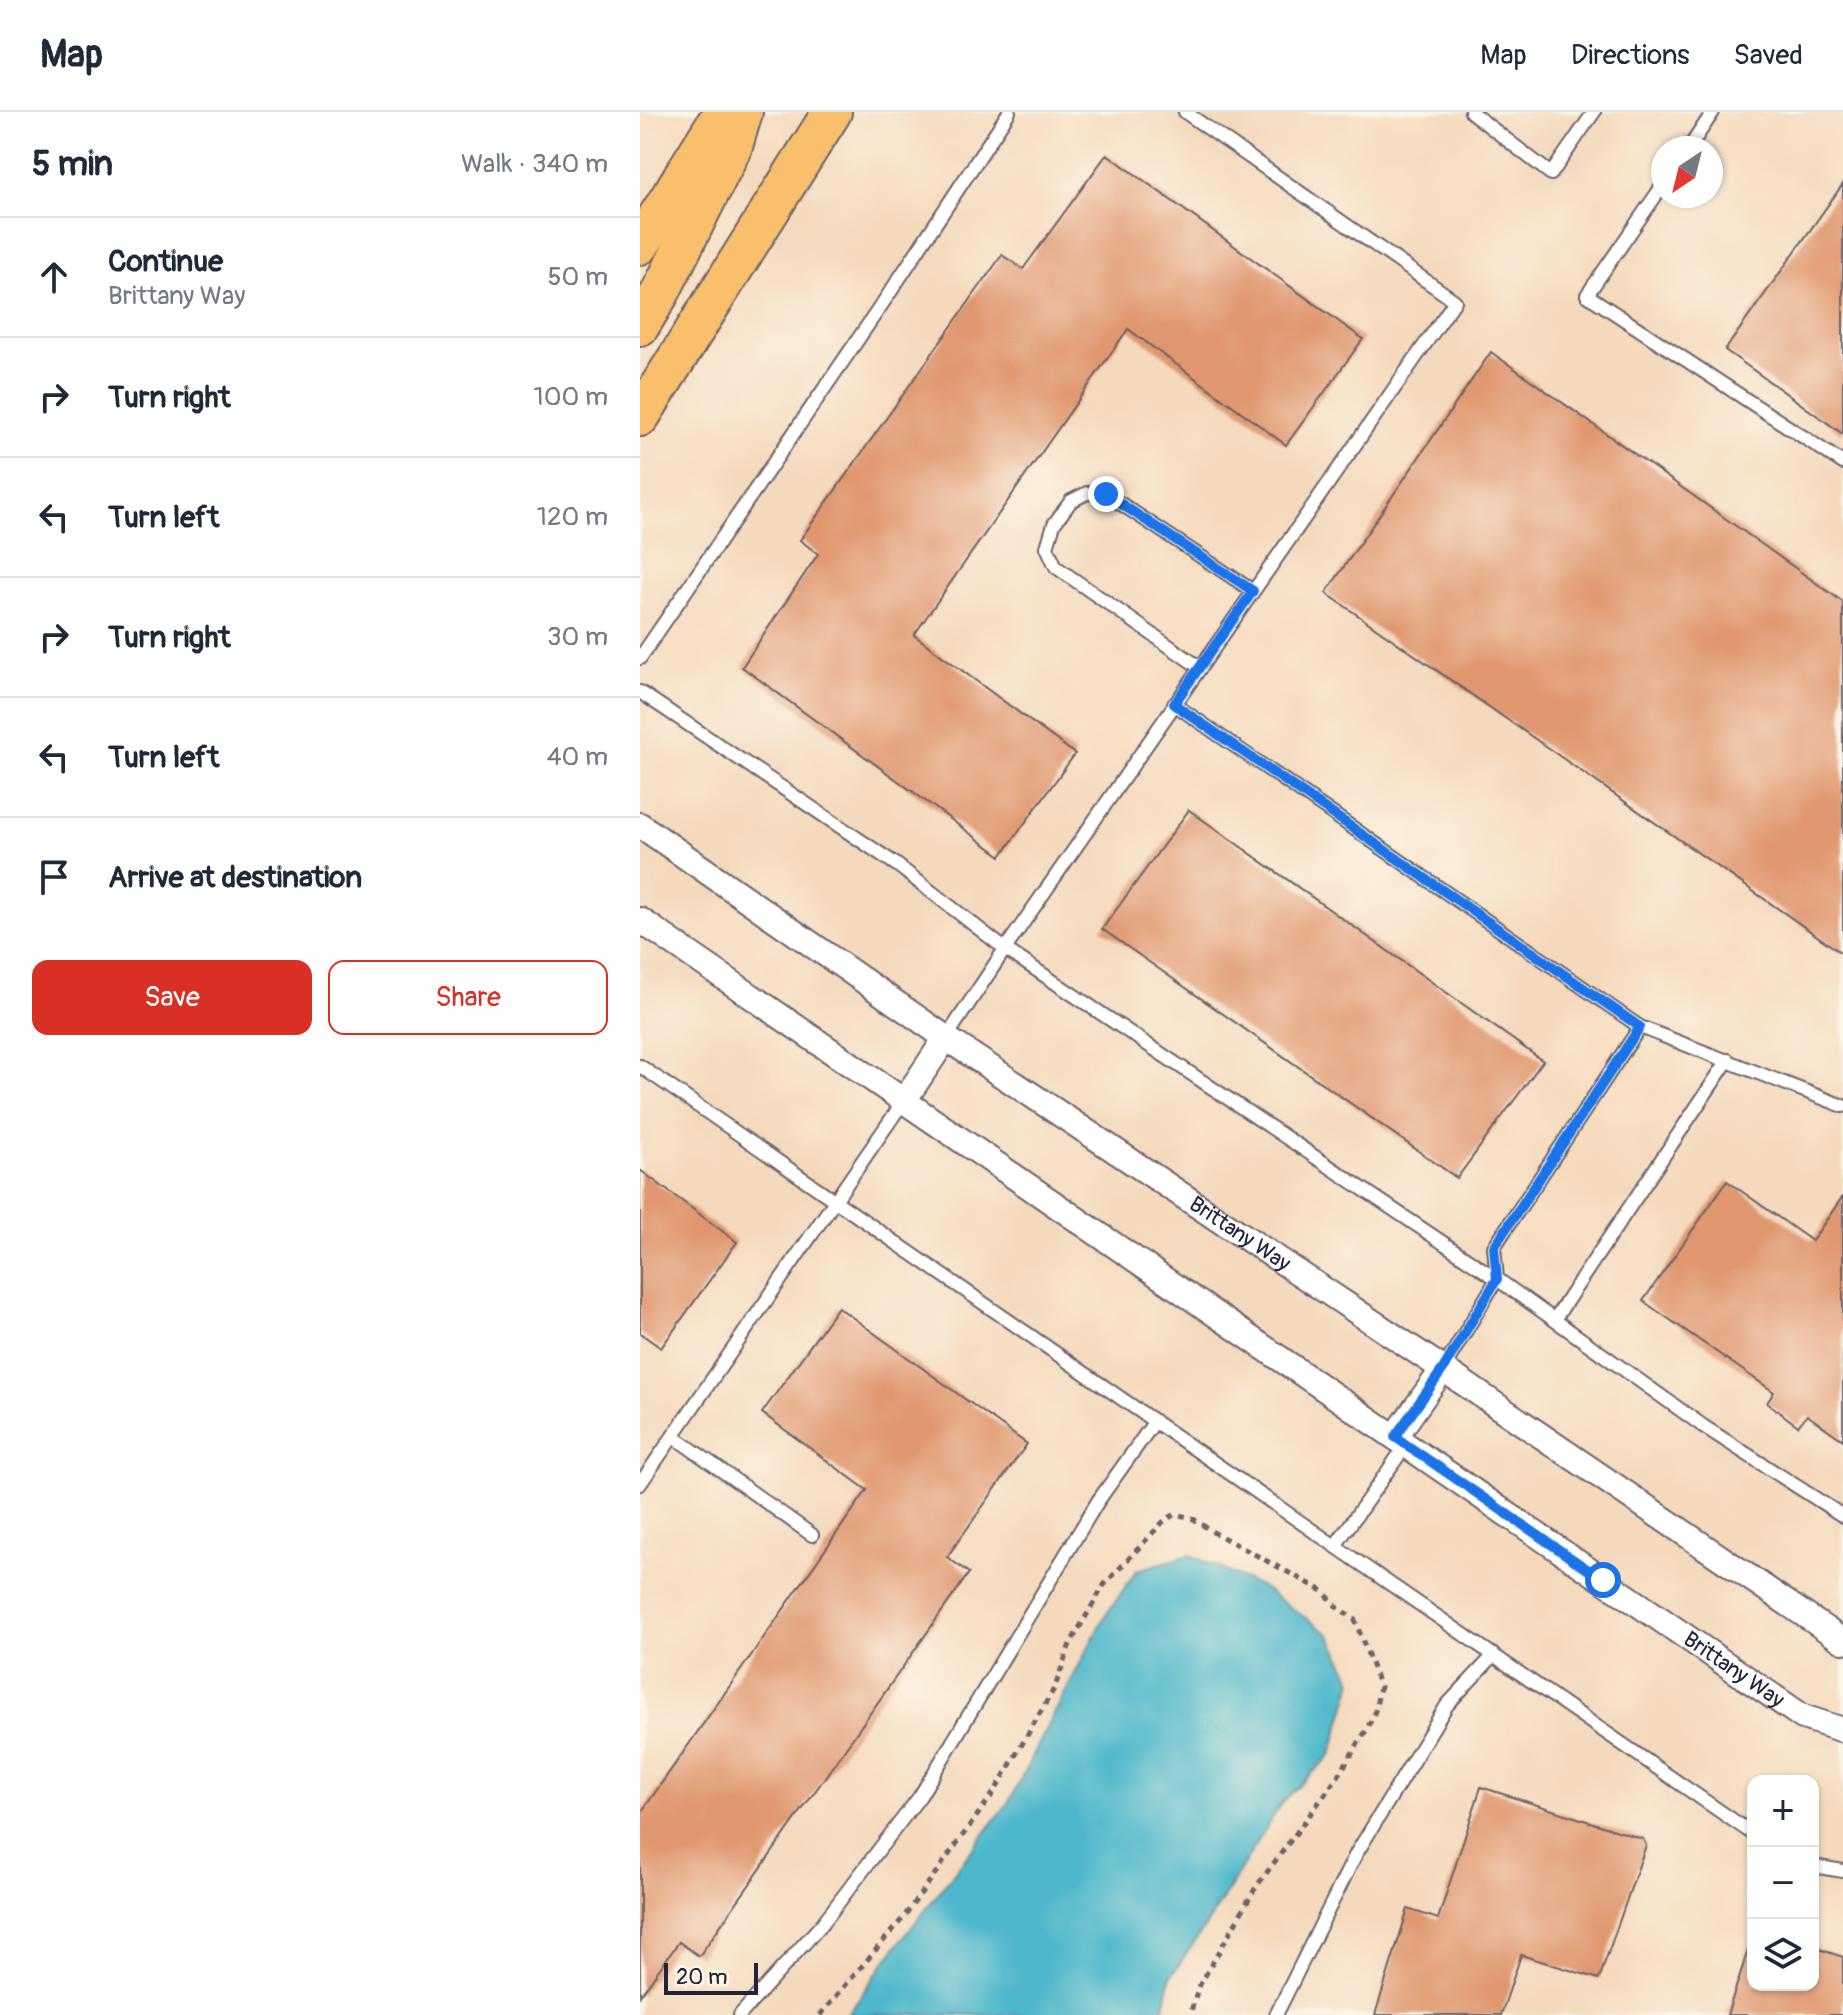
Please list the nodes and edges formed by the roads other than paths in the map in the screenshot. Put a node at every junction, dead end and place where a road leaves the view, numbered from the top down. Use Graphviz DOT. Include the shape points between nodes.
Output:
graph roads {
  1 [pos="723,112"];
  2 [pos="743,112"];
  3 [pos="802,112"];
  4 [pos="832,112"];
  5 [pos="1009,112"];
  6 [pos="1185,112"];
  7 [pos="1471,112"];
  8 [pos="1594,112"];
  9 [pos="1713,112"];
  10 [pos="1697,136"];
  11 [pos="1651,202"];
  12 [pos="640,245"];
  13 [pos="640,326"];
  14 [pos="691,334"];
  15 [pos="640,417"];
  16 [pos="1843,463"];
  17 [pos="1253,591"];
  18 [pos="640,658"];
  19 [pos="1199,667"];
  20 [pos="640,692"];
  21 [pos="1174,704"];
  22 [pos="640,825"];
  23 [pos="640,920"];
  24 [pos="1005,949"];
  25 [pos="1640,1027"];
  26 [pos="946,1038"];
  27 [pos="1728,1060"];
  28 [pos="640,1066"];
  29 [pos="903,1102"];
  30 [pos="1843,1106"];
  31 [pos="835,1201"];
  32 [pos="1497,1279"];
  33 [pos="1554,1320"];
  34 [pos="1443,1369"];
  35 [pos="1155,1421"];
  36 [pos="673,1436"];
  37 [pos="1400,1441"];
  38 [pos="640,1484"];
  39 [pos="1843,1516"];
  40 [pos="812,1535"];
  41 [pos="1335,1546"];
  42 [pos="1843,1641"];
  43 [pos="1494,1655"];
  44 [pos="1843,1730"];
  45 [pos="1747,1830"];
  46 [pos="1819,1867"];
  47 [pos="1843,1871"];
  48 [pos="740,2015"];
  49 [pos="1276,2015"];
  1 -- 12 [label="main road"];
  2 -- 13 [label="main road" via="733,146"];
  3 -- 14 [label="main road"];
  4 -- 14 [label="main road"];
  5 -- 18 [label="lane"];
  6 -- 17 [label="lane" via="1455,301"];
  7 -- 8 [label="lane" via="1551,174"];
  9 -- 10 [label="lane"];
  11 -- 16 [label="lane" via="1587,295"];
  14 -- 15 [label="main road"];
  17 -- 19 [label="lane"];
  17 -- 19 [label="lane" via="1106,494 1087,493 1071,501 1054,524 1047,547 1056,567"];
  19 -- 21 [label="lane"];
  20 -- 24 [label="lane" via="897,865"];
  21 -- 24 [label="lane"];
  21 -- 25 [label="lane"];
  22 -- 26 [label="street, Brittany Way"];
  23 -- 29 [label="street, Brittany Way"];
  24 -- 26 [label="lane"];
  24 -- 32 [label="lane"];
  25 -- 27 [label="lane"];
  25 -- 32 [label="lane" via="1494,1247"];
  26 -- 29 [label="street"];
  26 -- 34 [label="street, Brittany Way"];
  27 -- 30 [label="lane"];
  27 -- 33 [label="lane"];
  28 -- 31 [label="lane"];
  29 -- 31 [label="lane"];
  29 -- 37 [label="street, Brittany Way"];
  31 -- 35 [label="lane"];
  31 -- 36 [label="lane"];
  32 -- 33 [label="lane"];
  32 -- 34 [label="lane"];
  33 -- 39 [label="lane" via="1703,1426"];
  34 -- 37 [label="street"];
  34 -- 42 [label="street, Brittany Way"];
  35 -- 41 [label="lane"];
  35 -- 48 [label="lane" via="1098,1501 920,1796 822,1924"];
  36 -- 38 [label="lane"];
  36 -- 40 [label="lane"];
  37 -- 41 [label="lane"];
  37 -- 44 [label="street, Brittany Way" via="1803,1717"];
  41 -- 43 [label="lane"];
  43 -- 45 [label="lane"];
  43 -- 49 [label="lane" via="1447,1705 1356,1854"];
  46 -- 47 [label="lane"];
}
